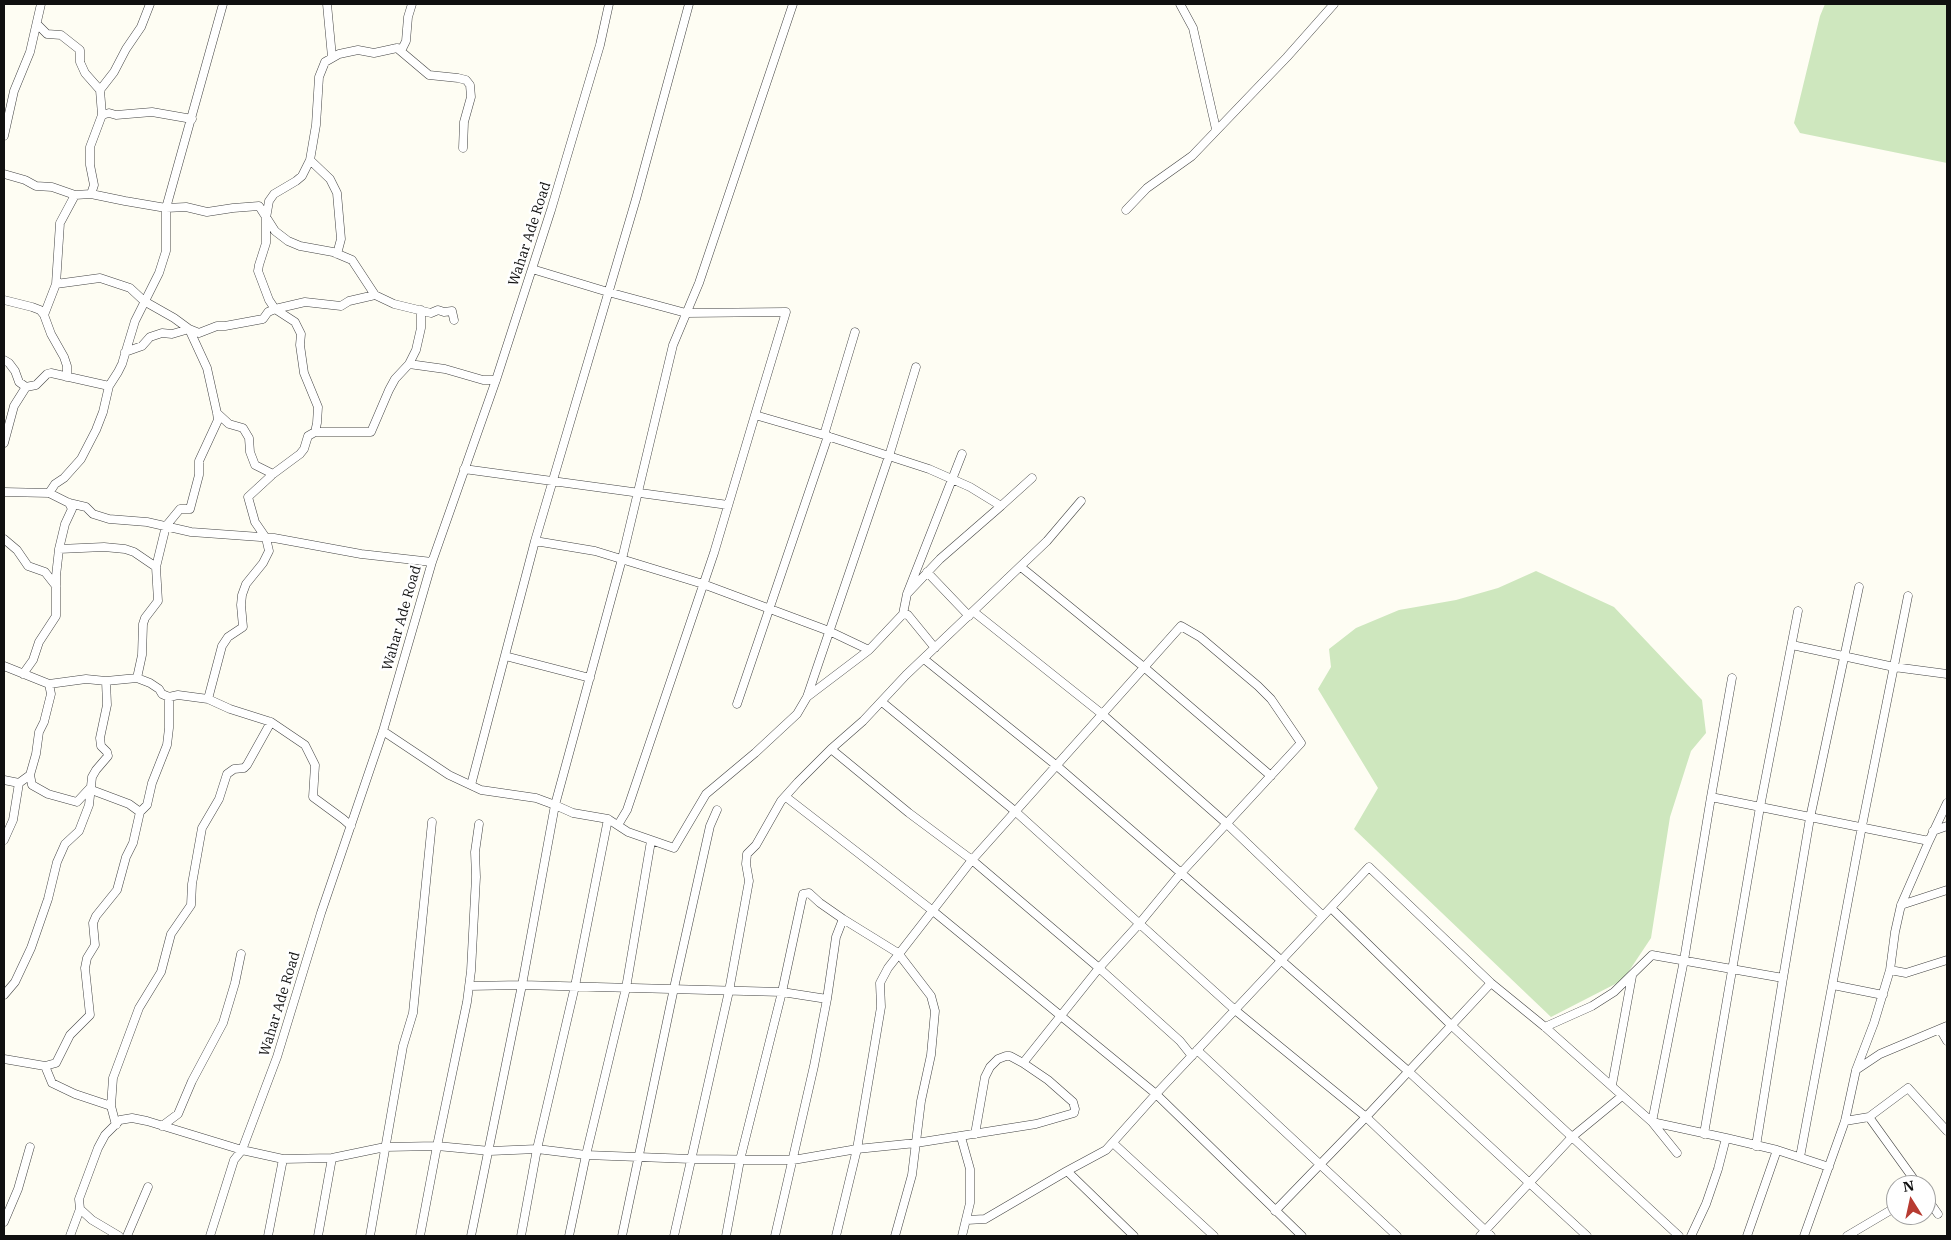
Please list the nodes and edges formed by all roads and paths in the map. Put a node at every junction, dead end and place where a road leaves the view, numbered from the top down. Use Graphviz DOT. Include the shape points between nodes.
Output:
graph roads {
  1 [pos="41,4"];
  2 [pos="150,4"];
  3 [pos="223,4"];
  4 [pos="327,4"];
  5 [pos="412,4"];
  6 [pos="610,4"];
  7 [pos="689,4"];
  8 [pos="793,4"];
  9 [pos="1180,4"];
  10 [pos="1334,4"];
  11 [pos="37,24"];
  12 [pos="398,48"];
  13 [pos="332,57"];
  14 [pos="100,90"];
  15 [pos="102,115"];
  16 [pos="192,119"];
  17 [pos="1216,130"];
  18 [pos="4,136"];
  19 [pos="463,148"];
  20 [pos="310,160"];
  21 [pos="4,174"];
  22 [pos="75,194"];
  23 [pos="91,194"];
  24 [pos="166,208"];
  25 [pos="1126,210"];
  26 [pos="266,218"];
  27 [pos="337,254"];
  28 [pos="532,268"];
  29 [pos="56,284"];
  30 [pos="608,292"];
  31 [pos="375,295"];
  32 [pos="4,300"];
  33 [pos="144,301"];
  34 [pos="275,309"];
  35 [pos="421,310"];
  36 [pos="686,313"];
  37 [pos="44,315"];
  38 [pos="454,320"];
  39 [pos="189,329"];
  40 [pos="855,332"];
  41 [pos="125,352"];
  42 [pos="4,360"];
  43 [pos="409,364"];
  44 [pos="916,367"];
  45 [pos="66,378"];
  46 [pos="496,380"];
  47 [pos="109,386"];
  48 [pos="26,387"];
  49 [pos="217,413"];
  50 [pos="754,415"];
  51 [pos="315,432"];
  52 [pos="826,435"];
  53 [pos="4,443"];
  54 [pos="962,454"];
  55 [pos="889,456"];
  56 [pos="464,469"];
  57 [pos="273,474"];
  58 [pos="1032,478"];
  59 [pos="952,480"];
  60 [pos="553,481"];
  61 [pos="4,492"];
  62 [pos="638,492"];
  63 [pos="48,493"];
  64 [pos="1081,500"];
  65 [pos="69,503"];
  66 [pos="728,505"];
  67 [pos="1001,506"];
  68 [pos="166,526"];
  69 [pos="266,538"];
  70 [pos="4,539"];
  71 [pos="535,541"];
  72 [pos="59,549"];
  73 [pos="622,559"];
  74 [pos="432,562"];
  75 [pos="156,567"];
  76 [pos="1020,567"];
  77 [pos="928,572"];
  78 [pos="703,584"];
  79 [pos="56,586"];
  80 [pos="1859,587"];
  81 [pos="907,594"];
  82 [pos="1908,596"];
  83 [pos="769,610"];
  84 [pos="1798,611"];
  85 [pos="903,614"];
  86 [pos="972,614"];
  87 [pos="830,631"];
  88 [pos="1792,644"];
  89 [pos="935,648"];
  90 [pos="869,650"];
  91 [pos="505,656"];
  92 [pos="1844,657"];
  93 [pos="924,659"];
  94 [pos="4,666"];
  95 [pos="1894,667"];
  96 [pos="1145,668"];
  97 [pos="22,674"];
  98 [pos="1947,674"];
  99 [pos="137,678"];
  100 [pos="590,678"];
  101 [pos="1732,678"];
  102 [pos="106,681"];
  103 [pos="50,684"];
  104 [pos="169,697"];
  105 [pos="807,697"];
  106 [pos="208,699"];
  107 [pos="882,702"];
  108 [pos="738,704"];
  109 [pos="1102,714"];
  110 [pos="271,722"];
  111 [pos="383,731"];
  112 [pos="831,749"];
  113 [pos="1057,766"];
  114 [pos="30,775"];
  115 [pos="1271,776"];
  116 [pos="4,780"];
  117 [pos="19,783"];
  118 [pos="471,785"];
  119 [pos="90,789"];
  120 [pos="786,796"];
  121 [pos="1711,797"];
  122 [pos="1947,803"];
  123 [pos="555,804"];
  124 [pos="1760,807"];
  125 [pos="716,810"];
  126 [pos="140,812"];
  127 [pos="1016,812"];
  128 [pos="608,818"];
  129 [pos="1810,818"];
  130 [pos="432,822"];
  131 [pos="1226,822"];
  132 [pos="479,824"];
  133 [pos="618,825"];
  134 [pos="351,826"];
  135 [pos="1862,826"];
  136 [pos="1947,826"];
  137 [pos="1934,831"];
  138 [pos="4,840"];
  139 [pos="651,841"];
  140 [pos="1929,841"];
  141 [pos="972,860"];
  142 [pos="1181,873"];
  143 [pos="1947,890"];
  144 [pos="1901,905"];
  145 [pos="1331,908"];
  146 [pos="933,911"];
  147 [pos="1324,916"];
  148 [pos="843,919"];
  149 [pos="1139,924"];
  150 [pos="898,953"];
  151 [pos="241,954"];
  152 [pos="1684,960"];
  153 [pos="1947,960"];
  154 [pos="1281,961"];
  155 [pos="1099,968"];
  156 [pos="1733,969"];
  157 [pos="1890,970"];
  158 [pos="1632,976"];
  159 [pos="1783,978"];
  160 [pos="1491,983"];
  161 [pos="522,985"];
  162 [pos="1833,985"];
  163 [pos="469,986"];
  164 [pos="575,986"];
  165 [pos="626,988"];
  166 [pos="674,988"];
  167 [pos="729,991"];
  168 [pos="782,992"];
  169 [pos="4,995"];
  170 [pos="1883,995"];
  171 [pos="827,998"];
  172 [pos="1235,1010"];
  173 [pos="1062,1016"];
  174 [pos="1451,1025"];
  175 [pos="1545,1027"];
  176 [pos="1944,1028"];
  177 [pos="1947,1041"];
  178 [pos="1194,1053"];
  179 [pos="4,1059"];
  180 [pos="1023,1063"];
  181 [pos="45,1066"];
  182 [pos="1856,1070"];
  183 [pos="1408,1071"];
  184 [pos="1612,1085"];
  185 [pos="1156,1094"];
  186 [pos="1622,1096"];
  187 [pos="111,1106"];
  188 [pos="1366,1117"];
  189 [pos="1869,1118"];
  190 [pos="1845,1121"];
  191 [pos="1652,1122"];
  192 [pos="116,1125"];
  193 [pos="162,1126"];
  194 [pos="1947,1131"];
  195 [pos="975,1134"];
  196 [pos="1704,1134"];
  197 [pos="961,1137"];
  198 [pos="1572,1138"];
  199 [pos="1726,1138"];
  200 [pos="916,1143"];
  201 [pos="1113,1143"];
  202 [pos="437,1146"];
  203 [pos="1756,1146"];
  204 [pos="385,1147"];
  205 [pos="30,1148"];
  206 [pos="537,1148"];
  207 [pos="857,1149"];
  208 [pos="242,1150"];
  209 [pos="1777,1150"];
  210 [pos="490,1151"];
  211 [pos="1677,1153"];
  212 [pos="586,1154"];
  213 [pos="638,1156"];
  214 [pos="1800,1157"];
  215 [pos="332,1158"];
  216 [pos="283,1159"];
  217 [pos="691,1159"];
  218 [pos="740,1160"];
  219 [pos="794,1160"];
  220 [pos="1319,1164"];
  221 [pos="1829,1167"];
  222 [pos="1067,1171"];
  223 [pos="1911,1175"];
  224 [pos="1529,1183"];
  225 [pos="148,1187"];
  226 [pos="80,1209"];
  227 [pos="1275,1211"];
  228 [pos="1936,1211"];
  229 [pos="1886,1213"];
  230 [pos="1938,1214"];
  231 [pos="967,1220"];
  232 [pos="4,1222"];
  233 [pos="1486,1235"];
  234 [pos="70,1236"];
  235 [pos="119,1236"];
  236 [pos="127,1236"];
  237 [pos="210,1236"];
  238 [pos="268,1236"];
  239 [pos="318,1236"];
  240 [pos="370,1236"];
  241 [pos="420,1236"];
  242 [pos="471,1236"];
  243 [pos="521,1236"];
  244 [pos="569,1236"];
  245 [pos="622,1236"];
  246 [pos="674,1236"];
  247 [pos="726,1236"];
  248 [pos="775,1236"];
  249 [pos="836,1236"];
  250 [pos="895,1236"];
  251 [pos="962,1236"];
  252 [pos="1134,1236"];
  253 [pos="1214,1236"];
  254 [pos="1302,1236"];
  255 [pos="1397,1236"];
  256 [pos="1587,1236"];
  257 [pos="1679,1236"];
  258 [pos="1691,1236"];
  259 [pos="1747,1236"];
  260 [pos="1804,1236"];
  261 [pos="1847,1236"];
  1 -- 11 [label="street"];
  2 -- 14 [label="street" via="141,27"];
  3 -- 16 [label="street"];
  4 -- 13 [label="street"];
  5 -- 12 [label="street" via="406,41 402,50"];
  6 -- 28 [label="street, Wahar Ade Road"];
  7 -- 30 [label="street"];
  8 -- 36 [label="street"];
  9 -- 17 [label="street" via="1193,28"];
  10 -- 17 [label="street"];
  11 -- 14 [label="street" via="47,34 61,35 80,50 80,62 85,73"];
  11 -- 18 [label="street" via="14,92"];
  12 -- 13 [label="street" via="374,53 358,50"];
  12 -- 19 [label="street" via="428,75 458,78 470,85"];
  13 -- 20 [label="street" via="325,62 319,77"];
  14 -- 15 [label="street"];
  15 -- 16 [label="street" via="152,112"];
  15 -- 23 [label="street" via="90,147 94,184"];
  16 -- 24 [label="street"];
  17 -- 25 [label="street" via="1192,156 1147,188"];
  20 -- 26 [label="street" via="302,176 274,194 269,201"];
  20 -- 27 [label="street" via="330,179 337,193 341,239"];
  21 -- 22 [label="street" via="36,186"];
  22 -- 23 [label="street"];
  22 -- 29 [label="street" via="60,223"];
  23 -- 24 [label="street"];
  24 -- 26 [label="street" via="186,207 207,212 259,206"];
  24 -- 33 [label="street" via="166,251 159,274"];
  26 -- 27 [label="street" via="288,241"];
  26 -- 34 [label="street" via="266,243 258,271 264,291"];
  27 -- 31 [label="street" via="352,260"];
  28 -- 30 [label="street"];
  28 -- 46 [label="street, Wahar Ade Road"];
  29 -- 33 [label="street" via="100,278 130,288"];
  29 -- 37 [label="street"];
  30 -- 36 [label="street"];
  30 -- 60 [label="street"];
  31 -- 34 [label="street" via="341,306 306,302"];
  31 -- 35 [label="street" via="394,304"];
  32 -- 37 [label="street" via="32,307"];
  33 -- 39 [label="street"];
  33 -- 41 [label="street"];
  34 -- 39 [label="street" via="263,319 217,326 199,333"];
  34 -- 51 [label="street" via="295,322 301,334 304,373 318,408"];
  35 -- 38 [label="street" via="431,313 452,311"];
  35 -- 43 [label="street" via="419,340"];
  36 -- 50 [label="street" via="786,312"];
  36 -- 62 [label="street" via="673,345"];
  37 -- 45 [label="street" via="64,357"];
  39 -- 41 [label="street" via="150,337 139,348"];
  39 -- 49 [label="street" via="207,368"];
  40 -- 52 [label="street"];
  41 -- 47 [label="street"];
  42 -- 48 [label="street"];
  43 -- 46 [label="street"];
  43 -- 51 [label="street" via="395,379 371,432"];
  44 -- 55 [label="street"];
  45 -- 47 [label="street"];
  45 -- 48 [label="street" via="47,374 36,385"];
  46 -- 56 [label="street, Wahar Ade Road"];
  47 -- 63 [label="street" via="103,412 84,453 74,468"];
  48 -- 53 [label="street" via="14,406"];
  49 -- 57 [label="street" via="229,424 243,428 249,438 255,465"];
  49 -- 68 [label="street" via="218,420 199,461 199,475 190,509 180,509"];
  50 -- 52 [label="street"];
  50 -- 66 [label="street"];
  51 -- 57 [label="street" via="308,436 300,454"];
  52 -- 55 [label="street"];
  52 -- 83 [label="street"];
  54 -- 59 [label="street"];
  55 -- 59 [label="street"];
  55 -- 87 [label="street"];
  56 -- 60 [label="street"];
  56 -- 74 [label="street, Wahar Ade Road"];
  57 -- 69 [label="street" via="248,496 255,522"];
  58 -- 67 [label="street"];
  59 -- 67 [label="street"];
  59 -- 81 [label="street"];
  60 -- 62 [label="street"];
  60 -- 71 [label="street"];
  61 -- 63 [label="street"];
  62 -- 66 [label="street"];
  62 -- 73 [label="street"];
  63 -- 65 [label="street"];
  64 -- 76 [label="street"];
  65 -- 68 [label="street" via="86,507 93,514 109,519"];
  65 -- 72 [label="street" via="72,508"];
  66 -- 78 [label="street"];
  67 -- 77 [label="street"];
  68 -- 69 [label="street" via="191,532"];
  68 -- 75 [label="street"];
  69 -- 74 [label="street"];
  69 -- 106 [label="street" via="269,551 242,595 243,627 228,637 222,646"];
  70 -- 79 [label="street" via="18,550 28,566 45,572"];
  71 -- 73 [label="street"];
  71 -- 91 [label="street"];
  72 -- 75 [label="street" via="125,549"];
  72 -- 79 [label="street"];
  73 -- 78 [label="street"];
  73 -- 100 [label="street"];
  74 -- 111 [label="street, Wahar Ade Road"];
  75 -- 99 [label="street" via="158,601 143,624"];
  76 -- 86 [label="street"];
  76 -- 96 [label="street"];
  77 -- 81 [label="street"];
  77 -- 86 [label="street"];
  78 -- 83 [label="street"];
  78 -- 133 [label="street" via="627,810"];
  79 -- 97 [label="street" via="56,616"];
  80 -- 92 [label="street"];
  81 -- 85 [label="street"];
  82 -- 95 [label="street"];
  83 -- 87 [label="street"];
  83 -- 108 [label="street"];
  84 -- 88 [label="street"];
  85 -- 89 [label="street" via="908,615"];
  85 -- 90 [label="street"];
  86 -- 89 [label="street"];
  86 -- 109 [label="street"];
  87 -- 90 [label="street"];
  87 -- 105 [label="street"];
  88 -- 92 [label="street"];
  88 -- 124 [label="street"];
  89 -- 93 [label="street"];
  90 -- 105 [label="street"];
  91 -- 100 [label="street"];
  91 -- 118 [label="street"];
  92 -- 95 [label="street"];
  92 -- 129 [label="street"];
  93 -- 107 [label="street"];
  93 -- 113 [label="street"];
  94 -- 97 [label="street"];
  95 -- 98 [label="street"];
  95 -- 135 [label="street"];
  96 -- 109 [label="street"];
  96 -- 115 [label="street"];
  96 -- 115 [label="street" via="1181,626 1200,637 1258,686 1271,699 1301,743"];
  97 -- 103 [label="street"];
  99 -- 102 [label="street"];
  99 -- 104 [label="street"];
  100 -- 123 [label="street"];
  101 -- 121 [label="street"];
  102 -- 103 [label="street" via="86,679"];
  102 -- 119 [label="street" via="107,705 100,738 108,756 94,773"];
  103 -- 114 [label="street" via="51,694"];
  104 -- 106 [label="street"];
  104 -- 126 [label="street" via="167,745 147,804"];
  105 -- 139 [label="street" via="797,714 706,794 674,848"];
  106 -- 110 [label="street"];
  107 -- 112 [label="street"];
  107 -- 127 [label="street"];
  109 -- 113 [label="street"];
  109 -- 131 [label="street"];
  110 -- 134 [label="street" via="305,746 315,765 313,798"];
  110 -- 187 [label="street" via="247,765 227,774 219,799 202,828 191,905 171,934 161,972 138,1008 113,1078"];
  111 -- 118 [label="street" via="449,775"];
  111 -- 134 [label="street, Wahar Ade Road"];
  112 -- 120 [label="street"];
  112 -- 141 [label="street"];
  113 -- 127 [label="street"];
  113 -- 142 [label="street"];
  114 -- 117 [label="street"];
  114 -- 119 [label="street" via="32,785 40,790 77,802"];
  115 -- 131 [label="street"];
  116 -- 117 [label="street"];
  117 -- 138 [label="street" via="13,820"];
  118 -- 123 [label="street"];
  119 -- 126 [label="street" via="129,804"];
  119 -- 169 [label="street" via="89,806 79,832 65,844 57,862 31,948"];
  120 -- 146 [label="street"];
  120 -- 167 [label="street" via="747,854 749,881"];
  121 -- 124 [label="street"];
  121 -- 152 [label="street"];
  122 -- 137 [label="street"];
  123 -- 128 [label="street" via="573,813"];
  123 -- 161 [label="street"];
  124 -- 129 [label="street"];
  124 -- 156 [label="street"];
  125 -- 166 [label="street"];
  126 -- 181 [label="street" via="116,890 93,923 95,945 85,968 90,1015 70,1035 56,1063"];
  127 -- 141 [label="street"];
  127 -- 149 [label="street"];
  128 -- 133 [label="street"];
  128 -- 164 [label="street"];
  129 -- 135 [label="street"];
  129 -- 159 [label="street"];
  130 -- 204 [label="street" via="413,1013 403,1046"];
  131 -- 142 [label="street"];
  131 -- 147 [label="street"];
  132 -- 163 [label="street"];
  133 -- 139 [label="street"];
  134 -- 208 [label="street, Wahar Ade Road" via="277,1057"];
  135 -- 140 [label="street"];
  135 -- 162 [label="street"];
  136 -- 137 [label="street"];
  137 -- 140 [label="street"];
  139 -- 165 [label="street"];
  140 -- 144 [label="street"];
  141 -- 146 [label="street"];
  141 -- 155 [label="street"];
  142 -- 149 [label="street"];
  142 -- 154 [label="street"];
  143 -- 144 [label="street"];
  144 -- 157 [label="street"];
  145 -- 147 [label="street"];
  145 -- 160 [label="street" via="1369,868"];
  145 -- 174 [label="street"];
  146 -- 150 [label="street"];
  146 -- 173 [label="street"];
  147 -- 154 [label="street"];
  148 -- 150 [label="street"];
  148 -- 168 [label="street" via="810,892 803,894"];
  148 -- 171 [label="street" via="836,937"];
  149 -- 155 [label="street"];
  149 -- 172 [label="street"];
  150 -- 200 [label="street" via="931,996 935,1011"];
  150 -- 207 [label="street" via="880,982 881,1007"];
  151 -- 193 [label="street" via="224,1023 192,1080 178,1114"];
  152 -- 156 [label="street"];
  152 -- 158 [label="street" via="1652,954"];
  152 -- 191 [label="street"];
  153 -- 157 [label="street" via="1906,973"];
  154 -- 172 [label="street"];
  154 -- 183 [label="street"];
  155 -- 173 [label="street"];
  155 -- 178 [label="street"];
  156 -- 159 [label="street"];
  156 -- 196 [label="street"];
  157 -- 170 [label="street"];
  158 -- 175 [label="street" via="1592,1006"];
  158 -- 184 [label="street"];
  159 -- 203 [label="street"];
  160 -- 174 [label="street"];
  160 -- 175 [label="street"];
  161 -- 163 [label="street"];
  161 -- 164 [label="street"];
  161 -- 210 [label="street"];
  162 -- 170 [label="street"];
  162 -- 214 [label="street"];
  163 -- 202 [label="street"];
  164 -- 165 [label="street"];
  164 -- 206 [label="street"];
  165 -- 166 [label="street"];
  165 -- 212 [label="street"];
  166 -- 167 [label="street"];
  166 -- 213 [label="street"];
  167 -- 168 [label="street"];
  167 -- 217 [label="street"];
  168 -- 171 [label="street"];
  168 -- 218 [label="street"];
  170 -- 182 [label="street"];
  171 -- 219 [label="street"];
  172 -- 178 [label="street"];
  172 -- 188 [label="street"];
  173 -- 180 [label="street"];
  173 -- 185 [label="street"];
  174 -- 183 [label="street"];
  174 -- 198 [label="street"];
  175 -- 184 [label="street"];
  176 -- 177 [label="street"];
  176 -- 182 [label="street" via="1880,1054"];
  178 -- 185 [label="street"];
  178 -- 220 [label="street"];
  179 -- 181 [label="street"];
  180 -- 195 [label="street" via="1006,1056 990,1067 985,1077"];
  180 -- 195 [label="street" via="1073,1102 1074,1112 1036,1124"];
  181 -- 187 [label="street" via="52,1083"];
  182 -- 190 [label="street"];
  183 -- 188 [label="street"];
  183 -- 224 [label="street"];
  184 -- 186 [label="street"];
  185 -- 201 [label="street"];
  185 -- 227 [label="street"];
  186 -- 191 [label="street"];
  186 -- 198 [label="street"];
  187 -- 192 [label="street"];
  188 -- 220 [label="street"];
  188 -- 233 [label="street"];
  189 -- 190 [label="street"];
  189 -- 194 [label="street" via="1908,1088"];
  189 -- 223 [label="street"];
  190 -- 221 [label="street"];
  191 -- 196 [label="street"];
  191 -- 211 [label="street"];
  192 -- 193 [label="street" via="120,1120 132,1118"];
  192 -- 226 [label="street" via="98,1148 79,1199"];
  193 -- 208 [label="street"];
  195 -- 197 [label="street"];
  196 -- 199 [label="street"];
  197 -- 200 [label="street"];
  197 -- 231 [label="street" via="970,1169"];
  198 -- 224 [label="street"];
  198 -- 257 [label="street"];
  199 -- 203 [label="street"];
  199 -- 258 [label="street" via="1709,1196"];
  200 -- 207 [label="street"];
  200 -- 250 [label="street" via="912,1175"];
  201 -- 222 [label="street" via="1095,1157"];
  201 -- 253 [label="street"];
  202 -- 204 [label="street"];
  202 -- 210 [label="street"];
  202 -- 241 [label="street"];
  203 -- 209 [label="street"];
  204 -- 215 [label="street"];
  204 -- 240 [label="street"];
  205 -- 232 [label="street"];
  206 -- 210 [label="street"];
  206 -- 212 [label="street"];
  206 -- 243 [label="street"];
  207 -- 219 [label="street"];
  207 -- 249 [label="street"];
  208 -- 216 [label="street"];
  208 -- 237 [label="street, Wahar Ade Road" via="234,1160"];
  209 -- 214 [label="street"];
  209 -- 259 [label="street"];
  210 -- 242 [label="street"];
  212 -- 213 [label="street"];
  212 -- 244 [label="street"];
  213 -- 217 [label="street"];
  213 -- 245 [label="street"];
  214 -- 221 [label="street"];
  215 -- 216 [label="street"];
  215 -- 239 [label="street"];
  216 -- 238 [label="street"];
  217 -- 218 [label="street"];
  217 -- 246 [label="street"];
  218 -- 219 [label="street"];
  218 -- 247 [label="street"];
  219 -- 248 [label="street"];
  220 -- 227 [label="street"];
  220 -- 255 [label="street"];
  221 -- 260 [label="street"];
  222 -- 231 [label="street" via="985,1219"];
  222 -- 252 [label="street"];
  224 -- 233 [label="street"];
  224 -- 256 [label="street"];
  225 -- 236 [label="street"];
  226 -- 234 [label="street"];
  226 -- 235 [label="street"];
  227 -- 254 [label="street"];
  228 -- 230 [label="street"];
  229 -- 261 [label="street"];
  231 -- 251 [label="street"];
}
